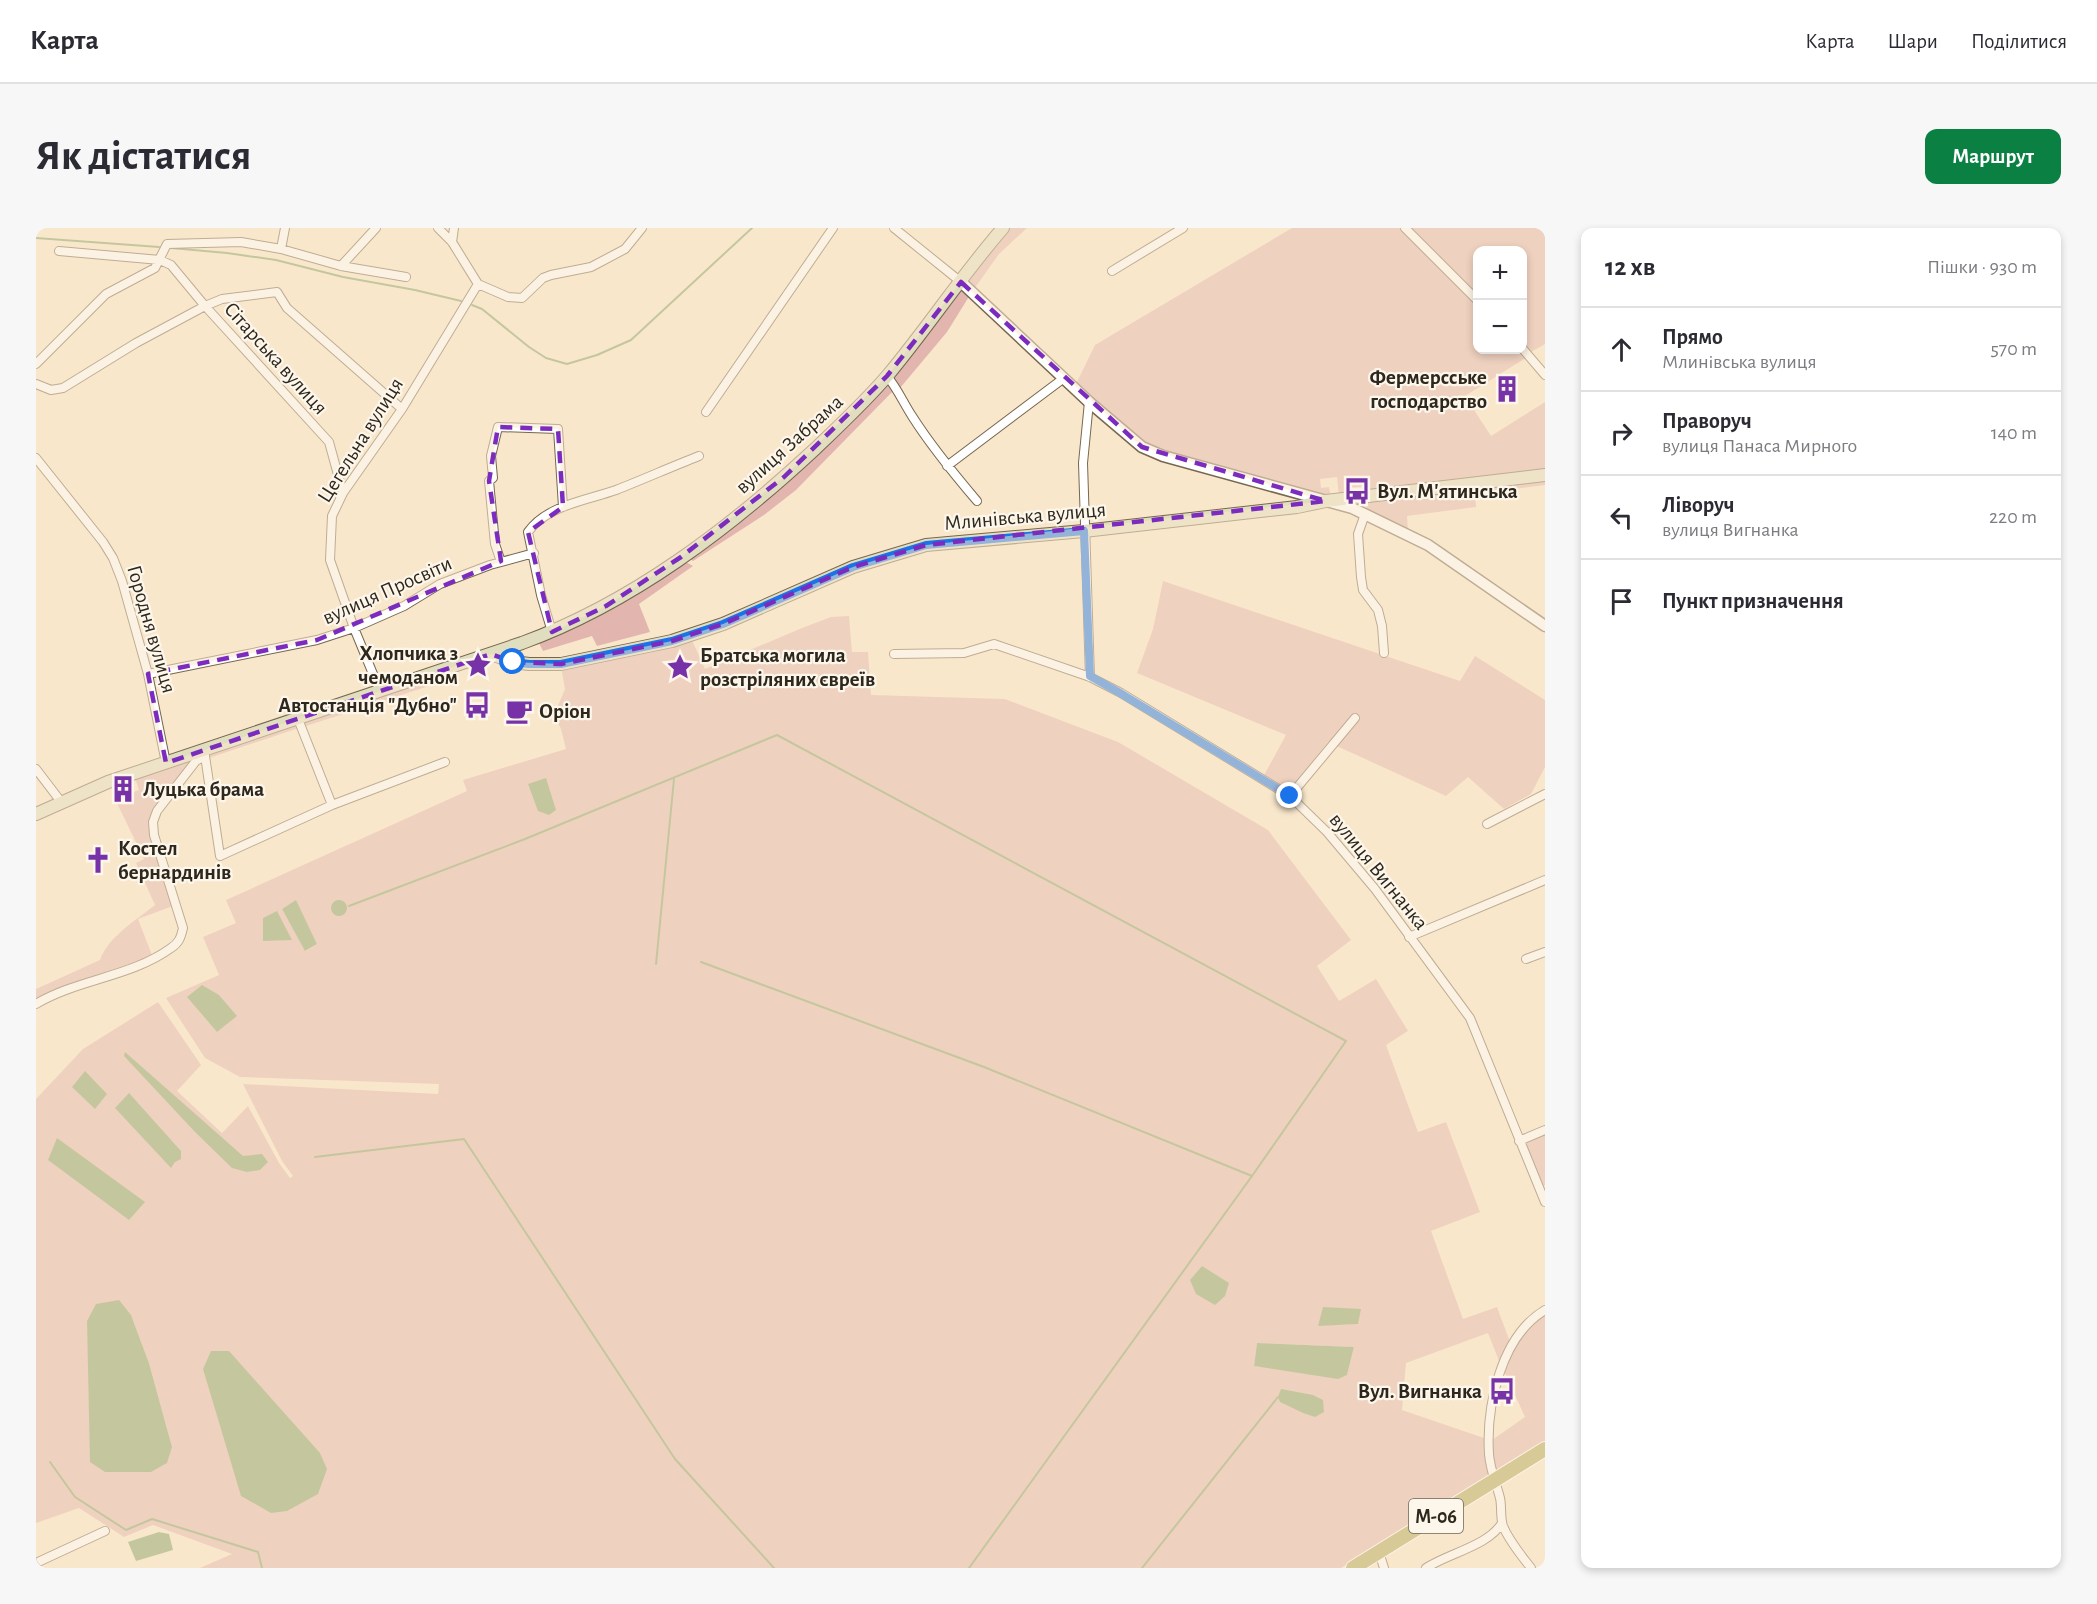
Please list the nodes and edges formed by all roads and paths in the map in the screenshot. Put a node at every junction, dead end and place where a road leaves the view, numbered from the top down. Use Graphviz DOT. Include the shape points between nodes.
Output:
graph roads {
  1 [pos="285,228"];
  2 [pos="376,228"];
  3 [pos="438,228"];
  4 [pos="453,228"];
  5 [pos="642,228"];
  6 [pos="832,228"];
  7 [pos="894,228"];
  8 [pos="1003,228"];
  9 [pos="1183,228"];
  10 [pos="1405,228"];
  11 [pos="453,242"];
  12 [pos="280,249"];
  13 [pos="59,251"];
  14 [pos="160,260"];
  15 [pos="340,266"];
  16 [pos="1112,271"];
  17 [pos="406,277"];
  18 [pos="961,282"];
  19 [pos="478,284"];
  20 [pos="1477,300"];
  21 [pos="205,306"];
  22 [pos="1527,354"];
  23 [pos="36,364"];
  24 [pos="1545,375"];
  25 [pos="887,376"];
  26 [pos="1064,378"];
  27 [pos="36,384"];
  28 [pos="1089,402"];
  29 [pos="402,409"];
  30 [pos="706,412"];
  31 [pos="699,456"];
  32 [pos="36,459"];
  33 [pos="947,466"];
  34 [pos="40,472"];
  35 [pos="1545,475"];
  36 [pos="343,494"];
  37 [pos="977,501"];
  38 [pos="1326,501"];
  39 [pos="563,507"];
  40 [pos="1365,514"];
  41 [pos="1084,531"];
  42 [pos="534,553"];
  43 [pos="501,562"];
  44 [pos="1545,626"];
  45 [pos="354,628"];
  46 [pos="552,632"];
  47 [pos="1384,652"];
  48 [pos="491,654"];
  49 [pos="894,654"];
  50 [pos="148,674"];
  51 [pos="1090,676"];
  52 [pos="380,691"];
  53 [pos="1355,718"];
  54 [pos="298,719"];
  55 [pos="204,753"];
  56 [pos="445,762"];
  57 [pos="166,763"];
  58 [pos="36,769"];
  59 [pos="1545,794"];
  60 [pos="1290,796"];
  61 [pos="62,803"];
  62 [pos="332,806"];
  63 [pos="36,814"];
  64 [pos="1487,824"];
  65 [pos="1545,880"];
  66 [pos="1409,937"];
  67 [pos="1545,952"];
  68 [pos="1526,959"];
  69 [pos="36,1004"];
  70 [pos="1545,1130"];
  71 [pos="1519,1141"];
  72 [pos="1545,1202"];
  73 [pos="1545,1310"];
  74 [pos="1545,1449"];
  75 [pos="1494,1480"];
  76 [pos="1502,1523"];
  77 [pos="105,1531"];
  78 [pos="1379,1552"];
  79 [pos="36,1563"];
  80 [pos="1353,1568"];
  81 [pos="1384,1568"];
  82 [pos="1426,1568"];
  83 [pos="1531,1568"];
  1 -- 12 [label="street"];
  2 -- 15 [label="street"];
  3 -- 11 [label="street"];
  4 -- 11 [label="street"];
  5 -- 19 [label="street" via="626,249 591,267 551,274 522,298 508,297"];
  6 -- 30 [label="street"];
  7 -- 18 [label="street"];
  8 -- 18 [label="main road, вулиця Забрама"];
  9 -- 16 [label="street"];
  10 -- 20 [label="street"];
  11 -- 19 [label="street"];
  12 -- 14 [label="street" via="241,242 167,244"];
  12 -- 15 [label="street"];
  13 -- 14 [label="street"];
  14 -- 21 [label="street, Сітарська вулиця" via="171,265"];
  14 -- 23 [label="street" via="155,268 106,294"];
  15 -- 17 [label="street"];
  18 -- 25 [label="main road, вулиця Забрама"];
  18 -- 26 [label="street"];
  19 -- 29 [label="street, Цегельна вулиця"];
  21 -- 27 [label="street" via="63,388 51,390"];
  21 -- 29 [label="street" via="277,292 287,308"];
  21 -- 36 [label="street, Сітарська вулиця" via="329,442"];
  22 -- 24 [label="street"];
  25 -- 33 [label="street"];
  25 -- 46 [label="main road, вулиця Забрама" via="844,422 741,514 606,606"];
  26 -- 28 [label="street"];
  26 -- 33 [label="street"];
  28 -- 38 [label="street" via="1142,447 1163,456"];
  28 -- 41 [label="street" via="1083,463"];
  29 -- 36 [label="street, Цегельна вулиця"];
  31 -- 39 [label="street"];
  32 -- 34 [label="street, Городня вулиця"];
  33 -- 37 [label="street"];
  34 -- 50 [label="street, Городня вулиця" via="113,558"];
  35 -- 38 [label="main road, Млинівська вулиця"];
  36 -- 45 [label="street, Цегельна вулиця" via="332,516 330,560"];
  38 -- 40 [label="street"];
  38 -- 41 [label="main road, Млинівська вулиця"];
  39 -- 42 [label="street" via="534,524 528,532"];
  39 -- 43 [label="street" via="558,429 498,427 491,456 493,478 489,482 495,544"];
  40 -- 44 [label="street" via="1428,545"];
  40 -- 47 [label="street" via="1358,534 1361,577 1364,590 1378,610"];
  41 -- 48 [label="main road, Млинівська вулиця" via="926,545 853,567 723,624 617,654 561,664 513,662"];
  41 -- 51 [label="street"];
  42 -- 43 [label="street, вулиця Просвіти"];
  42 -- 46 [label="street"];
  43 -- 45 [label="street, вулиця Просвіти" via="440,584 404,606"];
  45 -- 50 [label="street, вулиця Просвіти" via="317,640"];
  45 -- 52 [label="street, Цегельна вулиця"];
  46 -- 48 [label="main road, вулиця Забрама"];
  48 -- 52 [label="main road, вулиця Забрама"];
  49 -- 51 [label="street, вулиця Вигнанка" via="964,653 994,644"];
  50 -- 57 [label="street, Городня вулиця"];
  51 -- 60 [label="street, вулиця Вигнанка"];
  52 -- 54 [label="main road, вулиця Забрама"];
  53 -- 60 [label="street"];
  54 -- 55 [label="main road, вулиця Забрама"];
  54 -- 62 [label="street"];
  55 -- 57 [label="main road, вулиця Забрама"];
  55 -- 62 [label="street" via="220,856"];
  55 -- 69 [label="street" via="157,811 153,822 183,928 181,938 172,948 137,966 50,995"];
  56 -- 62 [label="street"];
  57 -- 61 [label="main road, вулиця Забрама" via="108,782"];
  58 -- 61 [label="street"];
  59 -- 64 [label="street"];
  60 -- 66 [label="street, вулиця Вигнанка" via="1327,832"];
  61 -- 63 [label="main road, вулиця Забрама"];
  65 -- 66 [label="street"];
  66 -- 71 [label="street, вулиця Вигнанка" via="1470,1018"];
  67 -- 68 [label="street"];
  70 -- 71 [label="street"];
  71 -- 72 [label="street, вулиця Вигнанка"];
  73 -- 75 [label="street" via="1521,1329 1492,1396 1489,1454"];
  74 -- 75 [label="highway, М-06"];
  75 -- 76 [label="street" via="1501,1500"];
  75 -- 78 [label="highway, М-06"];
  76 -- 82 [label="street" via="1495,1534"];
  76 -- 83 [label="street"];
  77 -- 79 [label="street"];
  78 -- 80 [label="highway, М-06"];
  78 -- 81 [label="street"];
}
